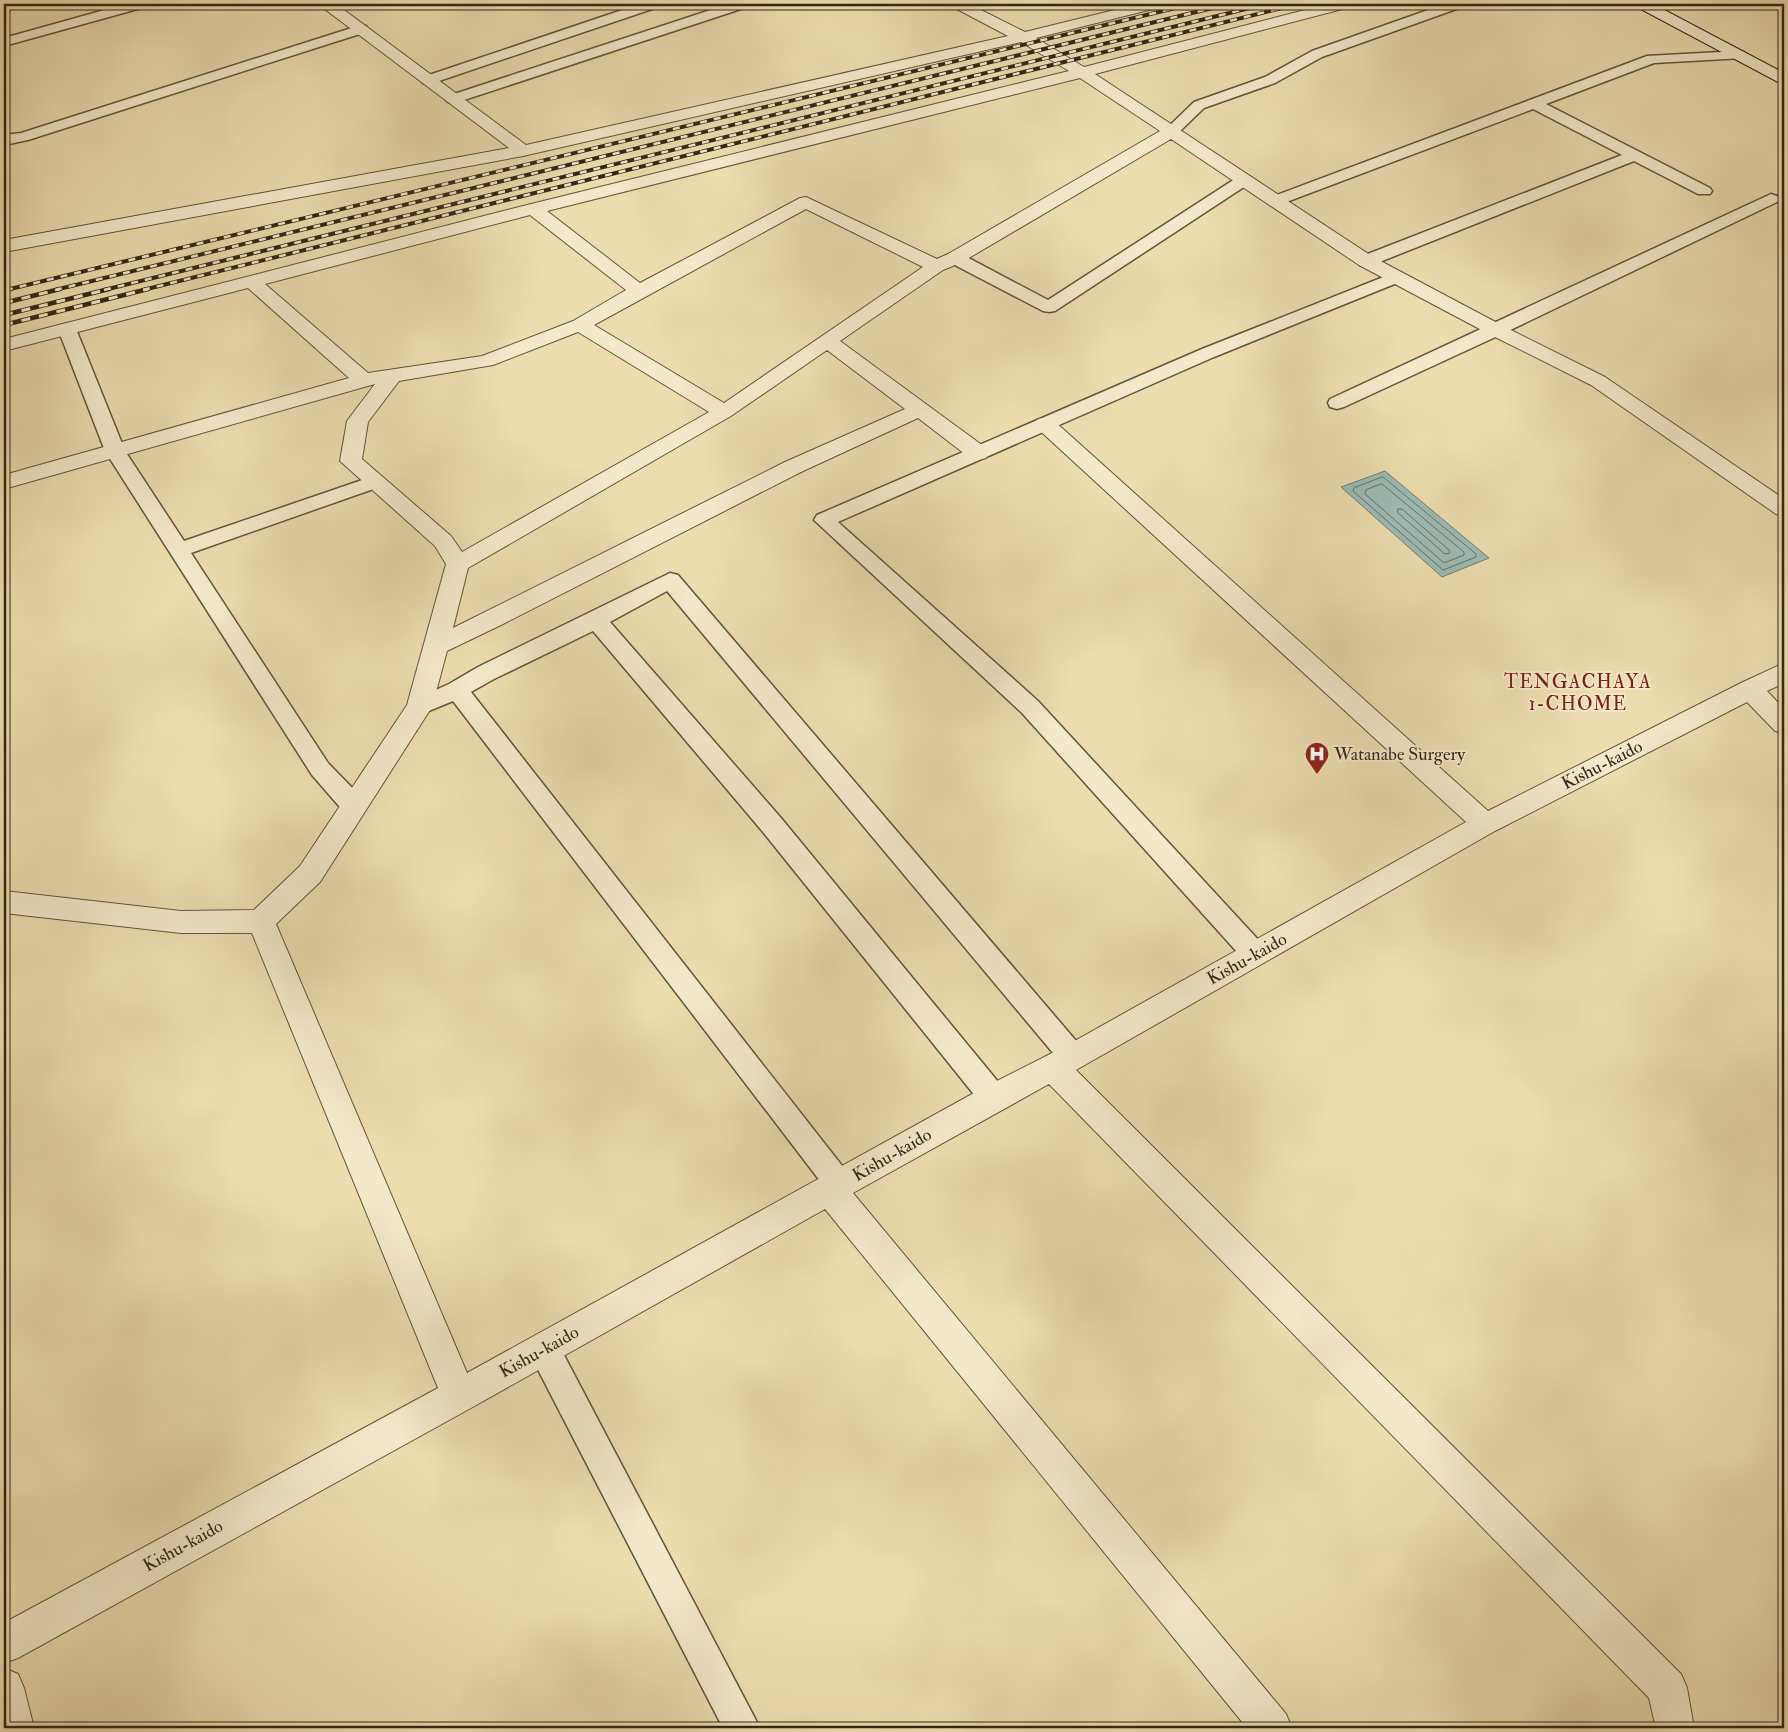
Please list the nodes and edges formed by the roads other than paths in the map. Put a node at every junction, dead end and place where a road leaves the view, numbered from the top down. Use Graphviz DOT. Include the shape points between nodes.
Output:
graph roads {
  1 [pos="140,4"];
  2 [pos="652,4"];
  3 [pos="742,4"];
  4 [pos="958,4"];
  5 [pos="1345,4"];
  6 [pos="1457,4"];
  7 [pos="1642,4"];
  8 [pos="335,5"];
  9 [pos="1143,5"];
  10 [pos="361,30"];
  11 [pos="1023,37"];
  12 [pos="4,42"];
  13 [pos="1739,55"];
  14 [pos="1082,72"];
  15 [pos="1784,79"];
  16 [pos="428,80"];
  17 [pos="453,98"];
  18 [pos="1534,104"];
  19 [pos="1172,131"];
  20 [pos="4,140"];
  21 [pos="522,150"];
  22 [pos="1634,156"];
  23 [pos="1244,180"];
  24 [pos="1751,190"];
  25 [pos="1704,191"];
  26 [pos="1275,201"];
  27 [pos="1778,201"];
  28 [pos="533,209"];
  29 [pos="4,246"];
  30 [pos="955,258"];
  31 [pos="1366,261"];
  32 [pos="936,266"];
  33 [pos="1396,277"];
  34 [pos="251,281"];
  35 [pos="639,291"];
  36 [pos="580,325"];
  37 [pos="67,329"];
  38 [pos="1496,330"];
  39 [pos="827,341"];
  40 [pos="4,345"];
  41 [pos="393,375"];
  42 [pos="364,380"];
  43 [pos="1337,403"];
  44 [pos="920,410"];
  45 [pos="724,412"];
  46 [pos="1045,424"];
  47 [pos="115,450"];
  48 [pos="978,453"];
  49 [pos="4,482"];
  50 [pos="375,482"];
  51 [pos="1784,509"];
  52 [pos="179,550"];
  53 [pos="458,564"];
  54 [pos="596,620"];
  55 [pos="435,646"];
  56 [pos="1784,672"];
  57 [pos="457,690"];
  58 [pos="1750,690"];
  59 [pos="419,707"];
  60 [pos="1784,724"];
  61 [pos="354,806"];
  62 [pos="1486,824"];
  63 [pos="4,902"];
  64 [pos="261,921"];
  65 [pos="1255,954"];
  66 [pos="1062,1062"];
  67 [pos="994,1098"];
  68 [pos="835,1188"];
  69 [pos="544,1349"];
  70 [pos="459,1396"];
  71 [pos="4,1644"];
  72 [pos="4,1688"];
  73 [pos="14,1728"];
  74 [pos="742,1728"];
  75 [pos="1272,1728"];
  76 [pos="1673,1728"];
  1 -- 12 [label="lane"];
  2 -- 16 [label="lane"];
  3 -- 17 [label="lane"];
  4 -- 11 [label="street"];
  5 -- 14 [label="street"];
  6 -- 19 [label="lane" via="1317,54 1270,80 1198,105"];
  7 -- 13 [label="street"];
  8 -- 10 [label="street"];
  9 -- 11 [label="street"];
  10 -- 16 [label="street"];
  10 -- 20 [label="lane" via="23,137"];
  11 -- 14 [label="street"];
  11 -- 21 [label="street"];
  13 -- 15 [label="street"];
  13 -- 18 [label="lane" via="1652,59"];
  14 -- 19 [label="street"];
  14 -- 28 [label="street"];
  16 -- 17 [label="street"];
  17 -- 21 [label="street"];
  18 -- 22 [label="lane"];
  18 -- 26 [label="lane"];
  19 -- 23 [label="street"];
  19 -- 30 [label="street"];
  21 -- 29 [label="street"];
  22 -- 25 [label="lane"];
  22 -- 31 [label="lane"];
  23 -- 26 [label="street"];
  23 -- 30 [label="lane" via="1049,307"];
  24 -- 27 [label="lane"];
  26 -- 31 [label="street"];
  27 -- 38 [label="lane"];
  28 -- 34 [label="street"];
  28 -- 35 [label="street"];
  30 -- 32 [label="street"];
  31 -- 33 [label="street"];
  32 -- 35 [label="street" via="806,202"];
  32 -- 39 [label="street"];
  33 -- 38 [label="street"];
  33 -- 46 [label="lane" via="1208,352"];
  34 -- 37 [label="street"];
  34 -- 42 [label="street"];
  35 -- 36 [label="street"];
  36 -- 41 [label="street" via="486,361"];
  36 -- 45 [label="street"];
  37 -- 40 [label="street"];
  37 -- 47 [label="lane"];
  38 -- 43 [label="lane"];
  38 -- 51 [label="street" via="1598,381"];
  39 -- 44 [label="street"];
  39 -- 45 [label="street"];
  41 -- 42 [label="street"];
  41 -- 50 [label="street" via="358,421 351,461"];
  42 -- 47 [label="street"];
  44 -- 48 [label="street"];
  44 -- 55 [label="street" via="792,467"];
  45 -- 53 [label="street"];
  46 -- 48 [label="lane"];
  46 -- 62 [label="street"];
  47 -- 49 [label="street"];
  47 -- 52 [label="lane"];
  48 -- 65 [label="lane" via="824,520 1030,707"];
  50 -- 52 [label="lane"];
  50 -- 53 [label="street" via="443,541"];
  52 -- 61 [label="lane" via="320,769"];
  53 -- 55 [label="street"];
  54 -- 57 [label="lane"];
  54 -- 66 [label="lane" via="670,580"];
  54 -- 67 [label="lane" via="772,825"];
  55 -- 59 [label="street"];
  56 -- 58 [label="street, Kishu-kaido"];
  57 -- 59 [label="lane"];
  57 -- 68 [label="lane"];
  58 -- 60 [label="street"];
  58 -- 62 [label="street, Kishu-kaido"];
  59 -- 61 [label="street"];
  61 -- 64 [label="street" via="310,874"];
  62 -- 65 [label="street, Kishu-kaido"];
  63 -- 64 [label="street" via="181,922"];
  64 -- 70 [label="street"];
  65 -- 66 [label="street, Kishu-kaido"];
  66 -- 67 [label="street, Kishu-kaido"];
  66 -- 76 [label="street" via="1667,1688"];
  67 -- 68 [label="street, Kishu-kaido"];
  68 -- 69 [label="street, Kishu-kaido"];
  68 -- 75 [label="street"];
  69 -- 70 [label="street, Kishu-kaido"];
  69 -- 74 [label="lane"];
  70 -- 71 [label="street, Kishu-kaido"];
  72 -- 73 [label="street"];
}
